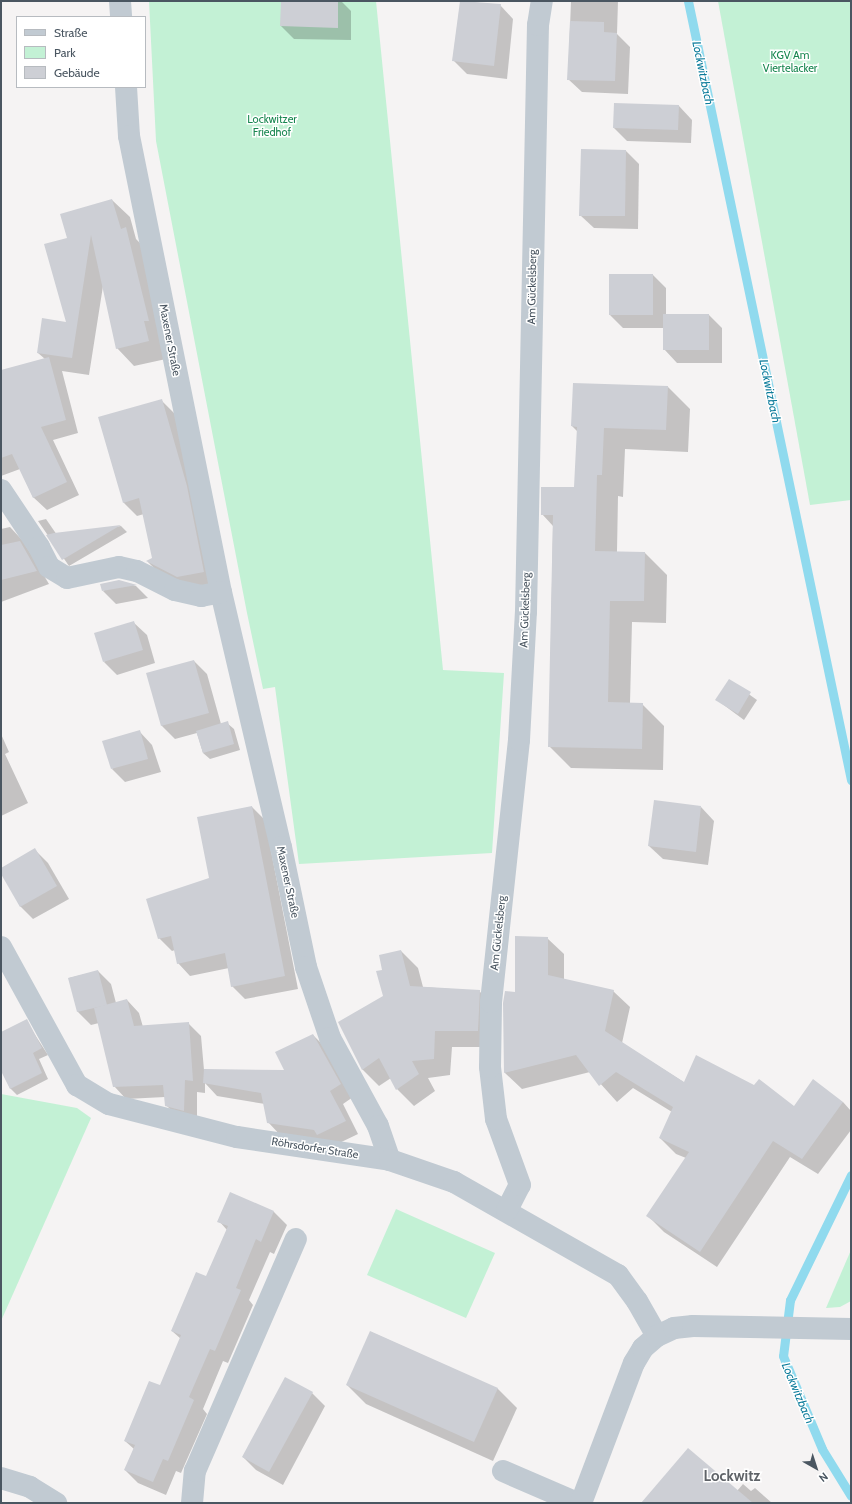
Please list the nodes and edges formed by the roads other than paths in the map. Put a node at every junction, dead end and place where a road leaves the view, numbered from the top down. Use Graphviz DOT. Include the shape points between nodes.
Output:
graph roads {
  1 [pos="120,1"];
  2 [pos="542,1"];
  3 [pos="121,16"];
  4 [pos="126,88"];
  5 [pos="1,490"];
  6 [pos="221,592"];
  7 [pos="1,947"];
  8 [pos="390,1160"];
  9 [pos="507,1210"];
  10 [pos="296,1239"];
  11 [pos="851,1329"];
  12 [pos="657,1336"];
  13 [pos="503,1471"];
  14 [pos="1,1478"];
  15 [pos="56,1503"];
  16 [pos="192,1503"];
  17 [pos="577,1503"];
  18 [pos="581,1503"];
  1 -- 3 [label="street"];
  2 -- 9 [label="street, Am Gückelsberg" via="538,32 526,612 519,740 491,1002 490,1067 496,1119 520,1184"];
  4 -- 6 [label="street, Maxener Straße" via="129,136"];
  5 -- 6 [label="street" via="40,547 49,567 67,578 119,567 137,571 175,590 201,596"];
  6 -- 8 [label="street, Maxener Straße" via="282,847 306,968 330,1038 378,1126"];
  7 -- 8 [label="street, Röhrsdorfer Straße" via="78,1085 109,1104 237,1137"];
  8 -- 9 [label="street, Röhrsdorfer Straße" via="454,1182"];
  9 -- 12 [label="street, Röhrsdorfer Straße" via="618,1275 637,1301"];
  10 -- 16 [label="street" via="195,1471"];
  11 -- 12 [label="street" via="693,1326 674,1328"];
  12 -- 18 [label="street" via="643,1348 634,1363"];
  13 -- 17 [label="street"];
  14 -- 15 [label="street" via="30,1487"];
}
